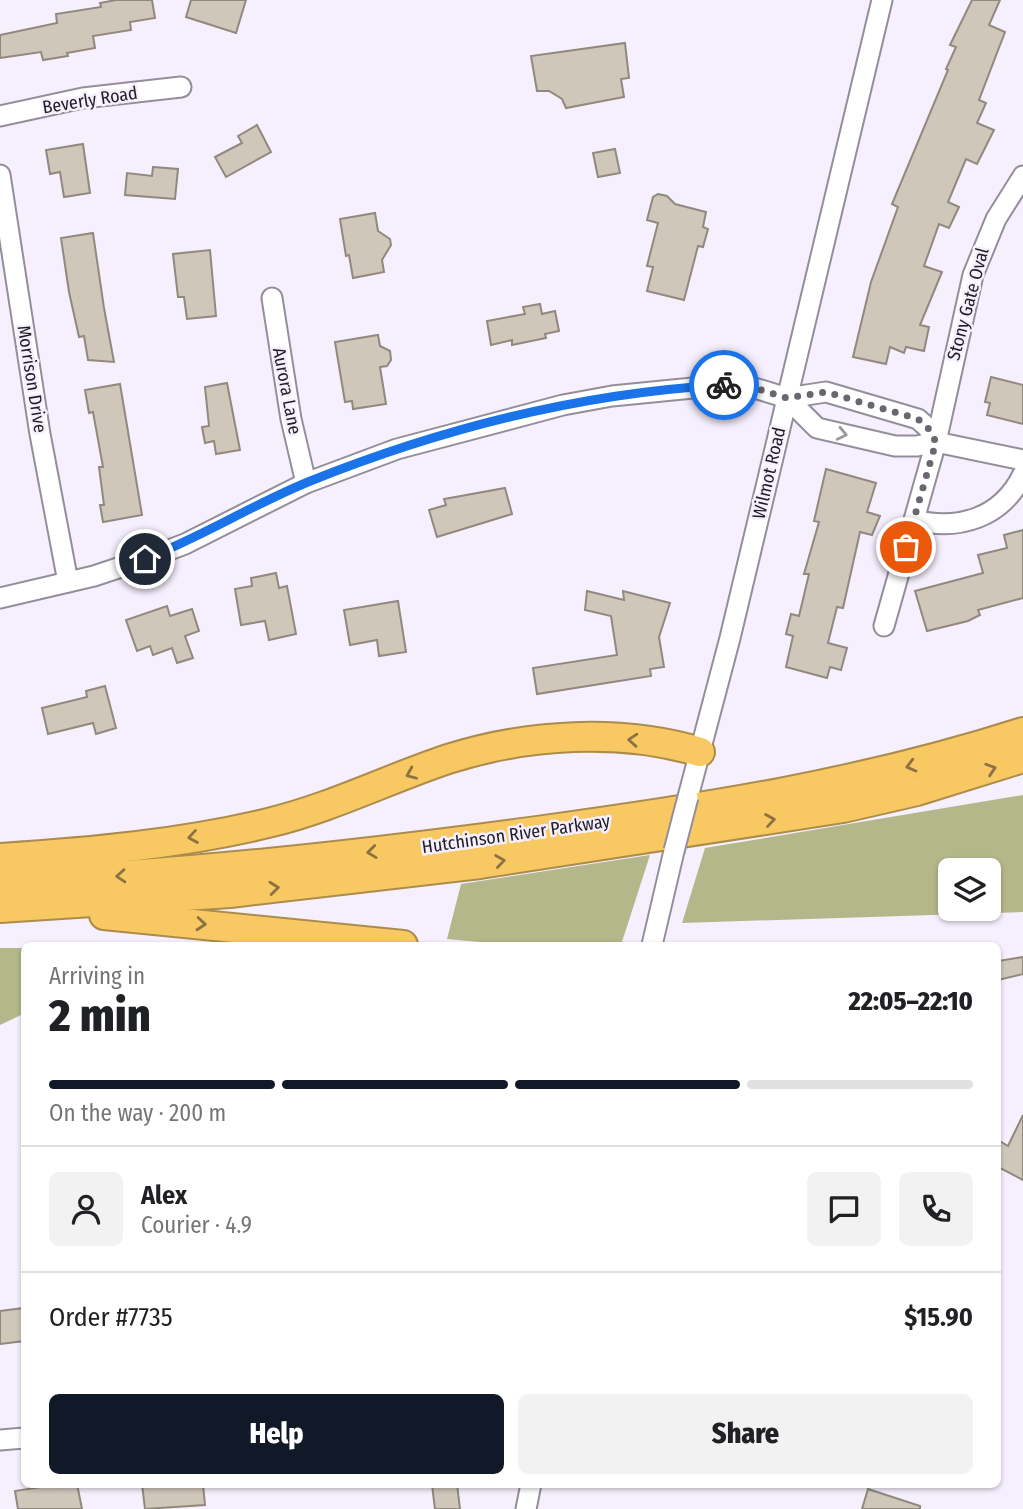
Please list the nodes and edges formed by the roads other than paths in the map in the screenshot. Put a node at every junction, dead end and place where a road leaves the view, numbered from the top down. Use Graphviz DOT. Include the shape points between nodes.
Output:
graph roads {
  1 [pos="882,0"];
  2 [pos="181,87"];
  3 [pos="0,116"];
  4 [pos="0,175"];
  5 [pos="1023,176"];
  6 [pos="272,298"];
  7 [pos="787,398"];
  8 [pos="936,442"];
  9 [pos="1023,460"];
  10 [pos="1023,474"];
  11 [pos="306,483"];
  12 [pos="914,520"];
  13 [pos="68,582"];
  14 [pos="0,598"];
  15 [pos="884,626"];
  16 [pos="1023,732"];
  17 [pos="700,752"];
  18 [pos="1023,758"];
  19 [pos="0,858"];
  20 [pos="4,899"];
  21 [pos="377,942"];
  22 [pos="653,942"];
  23 [pos="21,1438"];
  24 [pos="0,1440"];
  25 [pos="530,1488"];
  26 [pos="526,1509"];
  1 -- 7 [label="street, Wilmot Road"];
  2 -- 3 [label="street, Beverly Road" via="83,98"];
  4 -- 13 [label="street, Morrison Drive"];
  5 -- 8 [label="street, Stony Gate Oval" via="996,219 972,275"];
  6 -- 11 [label="street, Aurora Lane"];
  7 -- 8 [label="street, one-way" via="817,428 895,446"];
  7 -- 8 [label="street" via="826,392 860,399 918,419"];
  7 -- 11 [label="street" via="748,386 723,385 612,396 431,438"];
  7 -- 17 [label="street, Wilmot Road"];
  8 -- 9 [label="street"];
  8 -- 12 [label="street, Stony Gate Oval"];
  10 -- 12 [label="street" via="1003,503 983,518 943,525"];
  11 -- 13 [label="street" via="185,544"];
  12 -- 15 [label="street, Stony Gate Oval"];
  13 -- 14 [label="street"];
  16 -- 20 [label="highway, Hutchinson River Parkway, one-way" via="815,789 308,860 111,877"];
  17 -- 19 [label="highway, one-way" via="670,743 609,738 522,742 445,760 343,801 268,823 109,849"];
  17 -- 22 [label="street, Wilmot Road, bridge"];
  20 -- 18 [label="highway, Hutchinson River Parkway, one-way" via="298,886 627,842 843,808"];
  20 -- 21 [label="highway, one-way"];
  23 -- 24 [label="street"];
  25 -- 26 [label="street"];
}
